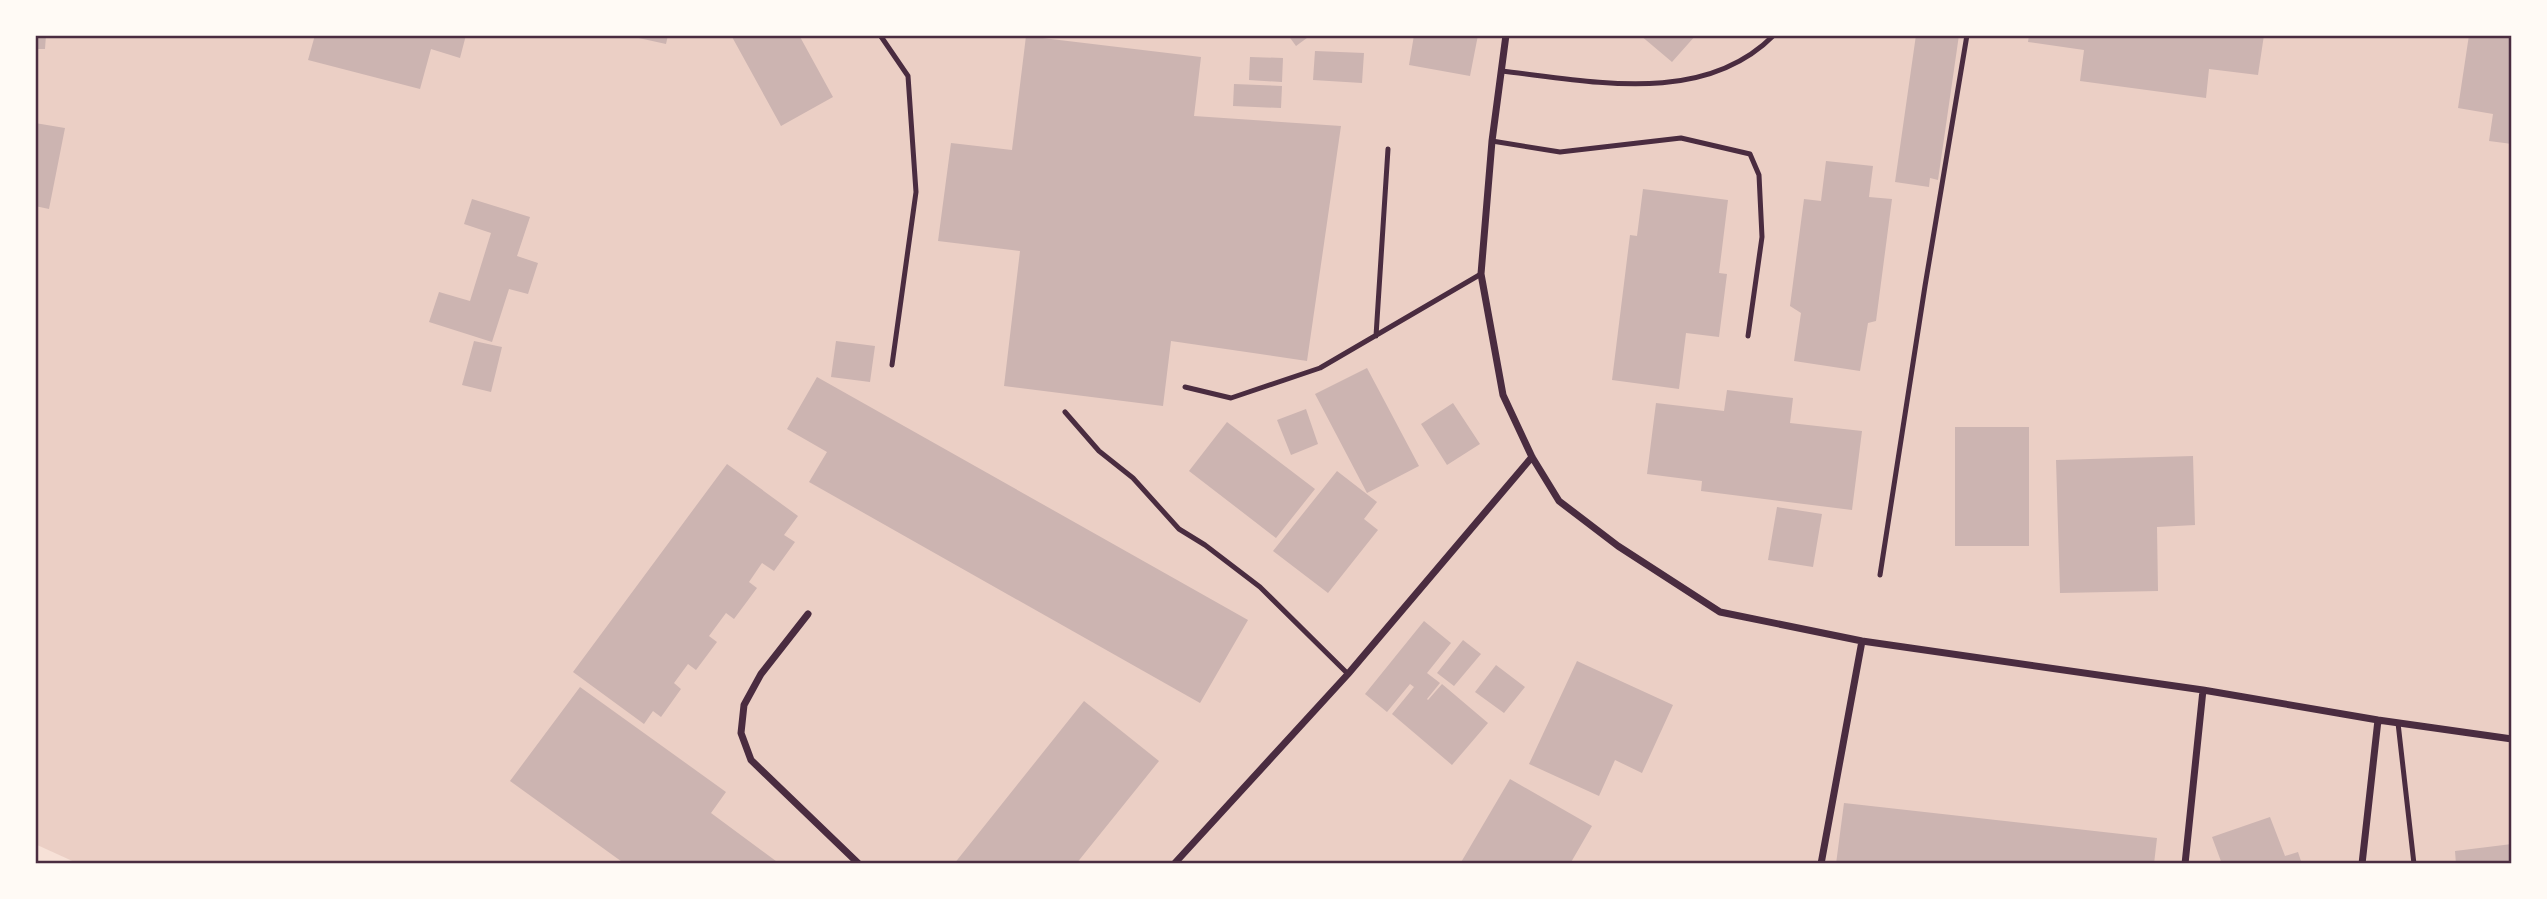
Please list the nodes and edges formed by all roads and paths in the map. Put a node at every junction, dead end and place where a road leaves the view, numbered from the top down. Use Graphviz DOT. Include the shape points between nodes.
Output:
graph roads {
  1 [pos="880,35"];
  2 [pos="1506,35"];
  3 [pos="1774,35"];
  4 [pos="1967,35"];
  5 [pos="1501,71"];
  6 [pos="1492,141"];
  7 [pos="1388,149"];
  8 [pos="1481,274"];
  9 [pos="1376,336"];
  10 [pos="1748,336"];
  11 [pos="892,365"];
  12 [pos="1185,387"];
  13 [pos="1065,412"];
  14 [pos="1532,457"];
  15 [pos="1880,575"];
  16 [pos="808,614"];
  17 [pos="1862,641"];
  18 [pos="1348,674"];
  19 [pos="2203,690"];
  20 [pos="2378,720"];
  21 [pos="2398,723"];
  22 [pos="2512,739"];
  23 [pos="859,864"];
  24 [pos="1174,864"];
  25 [pos="1822,864"];
  26 [pos="2185,864"];
  27 [pos="2362,864"];
  28 [pos="2414,864"];
  1 -- 11 [label="lane" via="908,76 916,192"];
  2 -- 5 [label="street"];
  3 -- 5 [label="lane" via="1760,50 1733,66 1685,80 1626,85"];
  4 -- 15 [label="lane"];
  5 -- 6 [label="street"];
  6 -- 8 [label="street"];
  6 -- 10 [label="lane" via="1560,152 1681,138 1750,154 1759,175 1762,237"];
  7 -- 9 [label="lane"];
  8 -- 9 [label="lane"];
  8 -- 14 [label="street" via="1503,395"];
  9 -- 12 [label="lane" via="1320,368 1231,398"];
  13 -- 18 [label="lane" via="1179,529 1260,587"];
  14 -- 17 [label="street" via="1559,500 1618,546 1720,612"];
  14 -- 18 [label="street"];
  16 -- 23 [label="street" via="761,674 744,705 741,733 751,760"];
  17 -- 19 [label="street"];
  17 -- 25 [label="street"];
  18 -- 24 [label="street"];
  19 -- 20 [label="street"];
  19 -- 26 [label="street"];
  20 -- 21 [label="street"];
  20 -- 27 [label="street"];
  21 -- 22 [label="street"];
  21 -- 28 [label="lane"];
}
